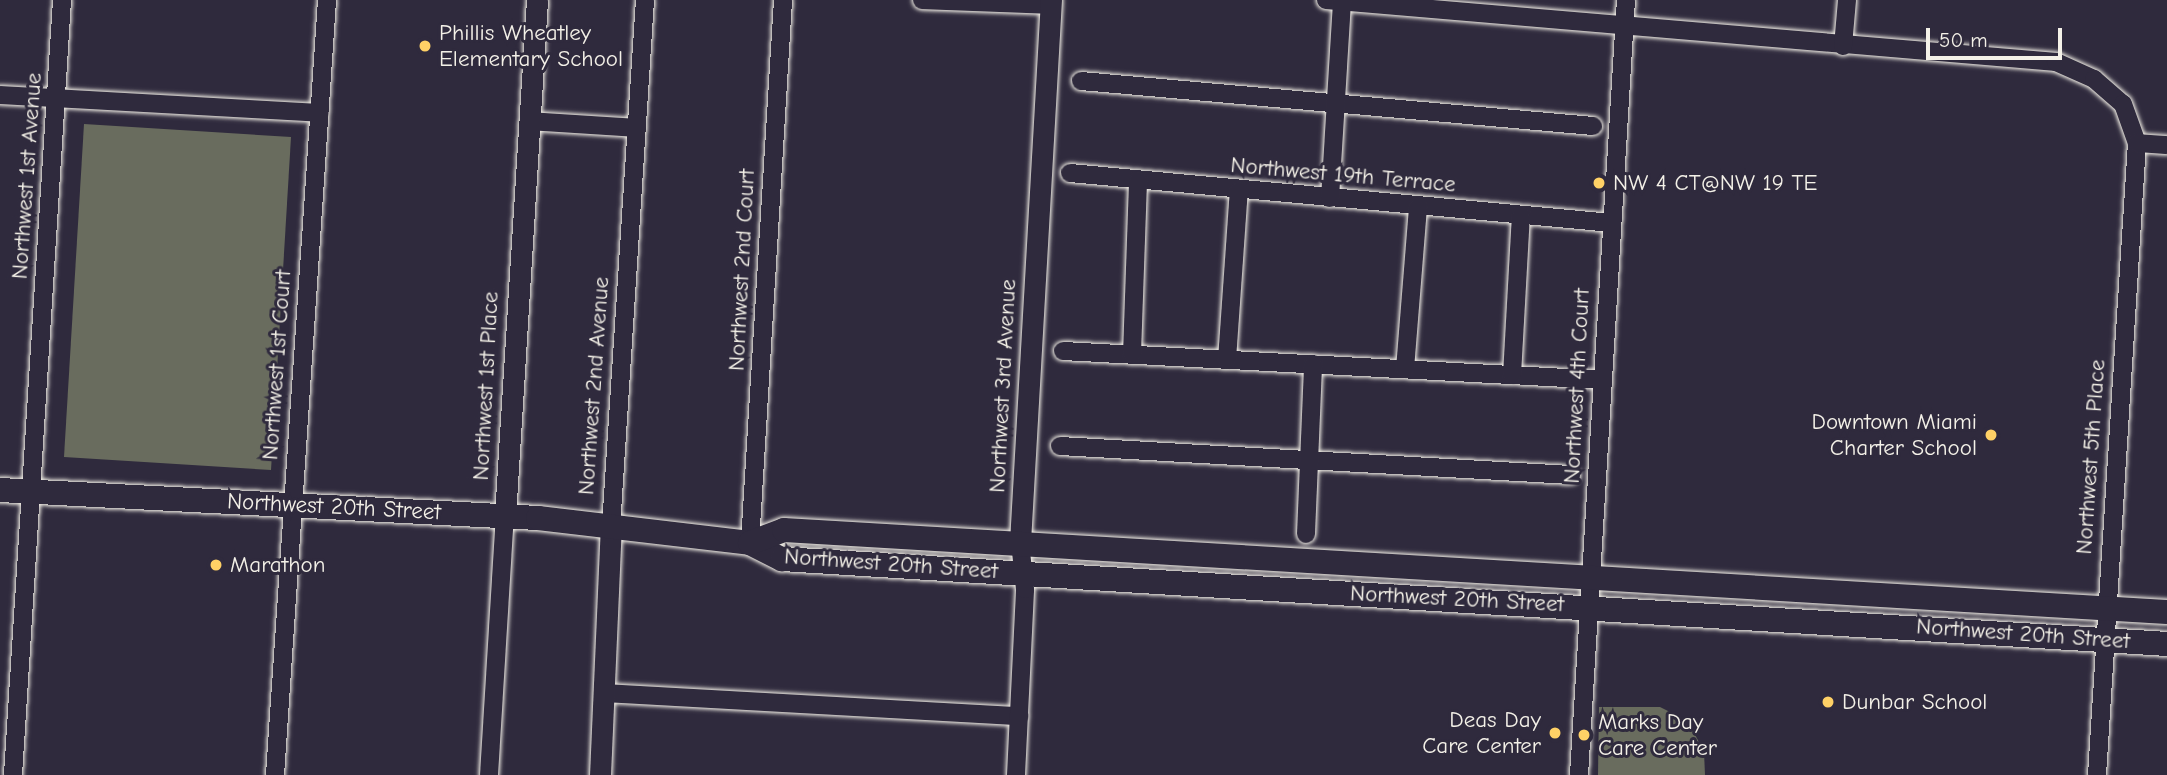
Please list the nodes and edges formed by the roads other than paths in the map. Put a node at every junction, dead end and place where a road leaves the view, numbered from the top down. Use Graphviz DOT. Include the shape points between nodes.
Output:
graph roads {
  1 [pos="62,0"];
  2 [pos="327,0"];
  3 [pos="537,0"];
  4 [pos="645,0"];
  5 [pos="783,0"];
  6 [pos="922,0"];
  7 [pos="1626,0"];
  8 [pos="1847,0"];
  9 [pos="1334,1"];
  10 [pos="1051,2"];
  11 [pos="1624,27"];
  12 [pos="1843,46"];
  13 [pos="1081,81"];
  14 [pos="0,95"];
  15 [pos="57,98"];
  16 [pos="1336,100"];
  17 [pos="319,113"];
  18 [pos="528,121"];
  19 [pos="1593,125"];
  20 [pos="637,128"];
  21 [pos="2137,143"];
  22 [pos="2167,145"];
  23 [pos="1070,173"];
  24 [pos="1138,180"];
  25 [pos="1239,190"];
  26 [pos="1330,198"];
  27 [pos="1418,207"];
  28 [pos="1521,215"];
  29 [pos="1612,223"];
  30 [pos="1063,351"];
  31 [pos="1132,355"];
  32 [pos="1227,360"];
  33 [pos="1313,364"];
  34 [pos="1405,369"];
  35 [pos="1512,375"];
  36 [pos="1602,380"];
  37 [pos="1060,446"];
  38 [pos="1309,461"];
  39 [pos="1571,475"];
  40 [pos="0,490"];
  41 [pos="31,492"];
  42 [pos="293,505"];
  43 [pos="505,516"];
  44 [pos="611,527"];
  45 [pos="1306,534"];
  46 [pos="1020,542"];
  47 [pos="750,543"];
  48 [pos="1590,574"];
  49 [pos="1023,575"];
  50 [pos="1588,606"];
  51 [pos="2105,607"];
  52 [pos="2167,612"];
  53 [pos="2103,639"];
  54 [pos="2167,644"];
  55 [pos="604,693"];
  56 [pos="1019,716"];
  57 [pos="13,775"];
  58 [pos="275,775"];
  59 [pos="489,775"];
  60 [pos="600,775"];
  61 [pos="1016,775"];
  62 [pos="1579,775"];
  63 [pos="2097,775"];
  1 -- 15 [label="street, Northwest 1st Avenue"];
  2 -- 17 [label="street, Northwest 1st Court"];
  3 -- 18 [label="street, Northwest 1st Place"];
  4 -- 20 [label="street, Northwest 2nd Avenue"];
  5 -- 47 [label="street, Northwest 2nd Court"];
  6 -- 10 [label="street"];
  7 -- 11 [label="street, Northwest 4th Court"];
  8 -- 12 [label="street"];
  9 -- 11 [label="street"];
  9 -- 16 [label="street"];
  10 -- 46 [label="street, Northwest 3rd Avenue"];
  11 -- 12 [label="street"];
  11 -- 29 [label="street, Northwest 4th Court"];
  12 -- 21 [label="street, Northwest 5th Place" via="2056,62 2094,79 2131,116"];
  13 -- 16 [label="street"];
  14 -- 15 [label="street"];
  15 -- 17 [label="street"];
  15 -- 41 [label="street, Northwest 1st Avenue"];
  16 -- 19 [label="street"];
  16 -- 26 [label="street"];
  17 -- 42 [label="street, Northwest 1st Court"];
  18 -- 20 [label="street"];
  18 -- 43 [label="street, Northwest 1st Place"];
  20 -- 44 [label="street, Northwest 2nd Avenue"];
  21 -- 22 [label="street"];
  21 -- 51 [label="street, Northwest 5th Place"];
  23 -- 24 [label="street, Northwest 19th Terrace"];
  24 -- 25 [label="street, Northwest 19th Terrace"];
  24 -- 31 [label="street"];
  25 -- 26 [label="street, Northwest 19th Terrace"];
  25 -- 32 [label="street"];
  26 -- 27 [label="street, Northwest 19th Terrace"];
  27 -- 28 [label="street, Northwest 19th Terrace"];
  27 -- 34 [label="street"];
  28 -- 29 [label="street, Northwest 19th Terrace"];
  28 -- 35 [label="street"];
  29 -- 36 [label="street, Northwest 4th Court"];
  30 -- 31 [label="street"];
  31 -- 32 [label="street"];
  32 -- 33 [label="street"];
  33 -- 34 [label="street"];
  33 -- 38 [label="street"];
  34 -- 35 [label="street"];
  35 -- 36 [label="street"];
  36 -- 48 [label="street, Northwest 4th Court"];
  37 -- 38 [label="street"];
  38 -- 39 [label="street"];
  38 -- 45 [label="street"];
  40 -- 41 [label="main road, Northwest 20th Street"];
  41 -- 42 [label="main road, Northwest 20th Street"];
  41 -- 57 [label="street, Northwest 1st Avenue"];
  42 -- 43 [label="main road, Northwest 20th Street"];
  42 -- 58 [label="street, Northwest 1st Court"];
  43 -- 44 [label="main road, Northwest 20th Street"];
  43 -- 59 [label="street, Northwest 1st Place"];
  44 -- 47 [label="main road, Northwest 20th Street"];
  44 -- 55 [label="street, Northwest 2nd Avenue"];
  46 -- 47 [label="main road, Northwest 20th Street" via="784,530"];
  46 -- 48 [label="main road, Northwest 20th Street"];
  46 -- 49 [label="street, Northwest 3rd Avenue"];
  47 -- 49 [label="main road, Northwest 20th Street" via="782,559"];
  48 -- 50 [label="street, Northwest 4th Court"];
  48 -- 51 [label="main road, Northwest 20th Street"];
  49 -- 50 [label="main road, Northwest 20th Street"];
  49 -- 56 [label="street, Northwest 3rd Avenue"];
  50 -- 53 [label="main road, Northwest 20th Street"];
  50 -- 62 [label="street, Northwest 4th Court"];
  51 -- 52 [label="main road, Northwest 20th Street"];
  51 -- 53 [label="street, Northwest 5th Place"];
  53 -- 54 [label="main road, Northwest 20th Street"];
  53 -- 63 [label="street, Northwest 5th Place"];
  55 -- 56 [label="street"];
  55 -- 60 [label="street, Northwest 2nd Avenue"];
  56 -- 61 [label="street, Northwest 3rd Avenue"];
}
